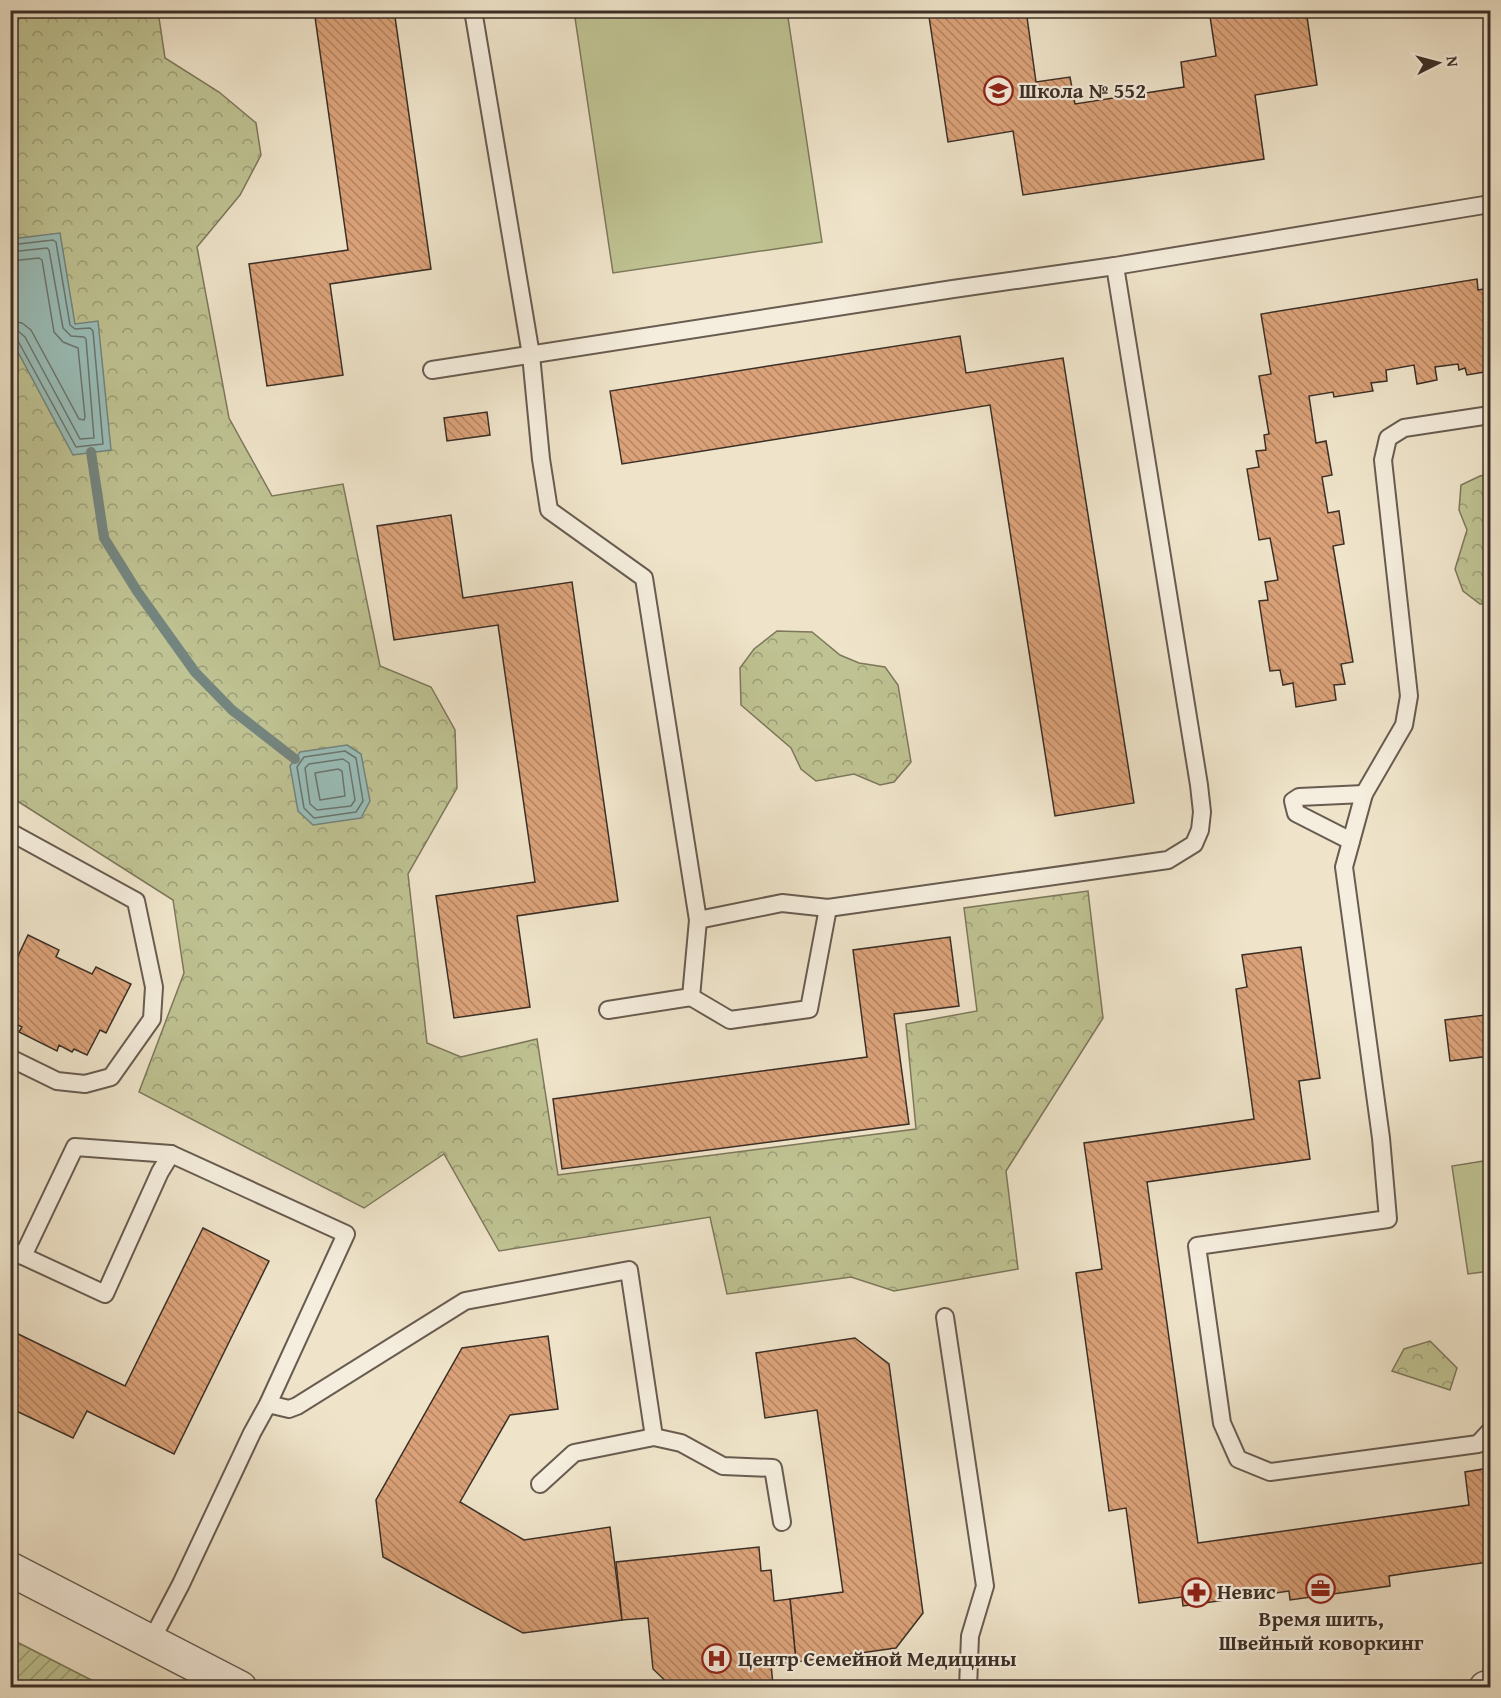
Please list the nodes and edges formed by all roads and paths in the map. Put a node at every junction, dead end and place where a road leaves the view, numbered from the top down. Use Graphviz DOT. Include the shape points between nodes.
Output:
graph roads {
  1 [pos="474,10"];
  2 [pos="1491,204"];
  3 [pos="1115,266"];
  4 [pos="531,355"];
  5 [pos="432,370"];
  6 [pos="1491,415"];
  7 [pos="1364,794"];
  8 [pos="10,832"];
  9 [pos="1351,841"];
  10 [pos="828,908"];
  11 [pos="698,920"];
  12 [pos="691,998"];
  13 [pos="608,1010"];
  14 [pos="10,1058"];
  15 [pos="171,1154"];
  16 [pos="16,1253"];
  17 [pos="945,1317"];
  18 [pos="268,1404"];
  19 [pos="1491,1431"];
  20 [pos="654,1437"];
  21 [pos="540,1484"];
  22 [pos="782,1522"];
  23 [pos="10,1569"];
  24 [pos="150,1642"];
  25 [pos="1491,1687"];
  26 [pos="240,1688"];
  27 [pos="968,1688"];
  28 [pos="1486,1688"];
  1 -- 4 [label="lane"];
  2 -- 3 [label="lane"];
  3 -- 4 [label="lane"];
  3 -- 10 [label="lane" via="1199,785 1202,812 1194,844 1168,860"];
  4 -- 5 [label="lane"];
  4 -- 11 [label="lane" via="549,510 644,578"];
  6 -- 7 [label="lane" via="1404,428 1388,438 1383,460 1409,696 1404,725"];
  7 -- 9 [label="lane"];
  7 -- 9 [label="lane" via="1299,797 1293,801 1296,813"];
  8 -- 14 [label="lane" via="136,901 154,987 152,1019 111,1077 85,1084 57,1081"];
  9 -- 19 [label="lane" via="1344,867 1381,1138 1388,1219 1197,1246 1222,1424 1238,1460 1270,1472 1478,1444"];
  10 -- 11 [label="lane" via="782,903"];
  10 -- 12 [label="lane" via="808,1009 730,1020"];
  11 -- 12 [label="lane"];
  12 -- 13 [label="lane"];
  15 -- 16 [label="lane" via="75,1147"];
  15 -- 16 [label="lane" via="105,1294"];
  15 -- 18 [label="lane" via="345,1234"];
  17 -- 27 [label="lane" via="985,1586 970,1636"];
  18 -- 20 [label="lane" via="289,1409 297,1406 465,1301 629,1270"];
  18 -- 24 [label="lane"];
  20 -- 21 [label="lane" via="574,1453"];
  20 -- 22 [label="lane" via="681,1443 723,1466 773,1468"];
  23 -- 24 [label="street"];
  24 -- 26 [label="street"];
  25 -- 28 [label="street"];
}
